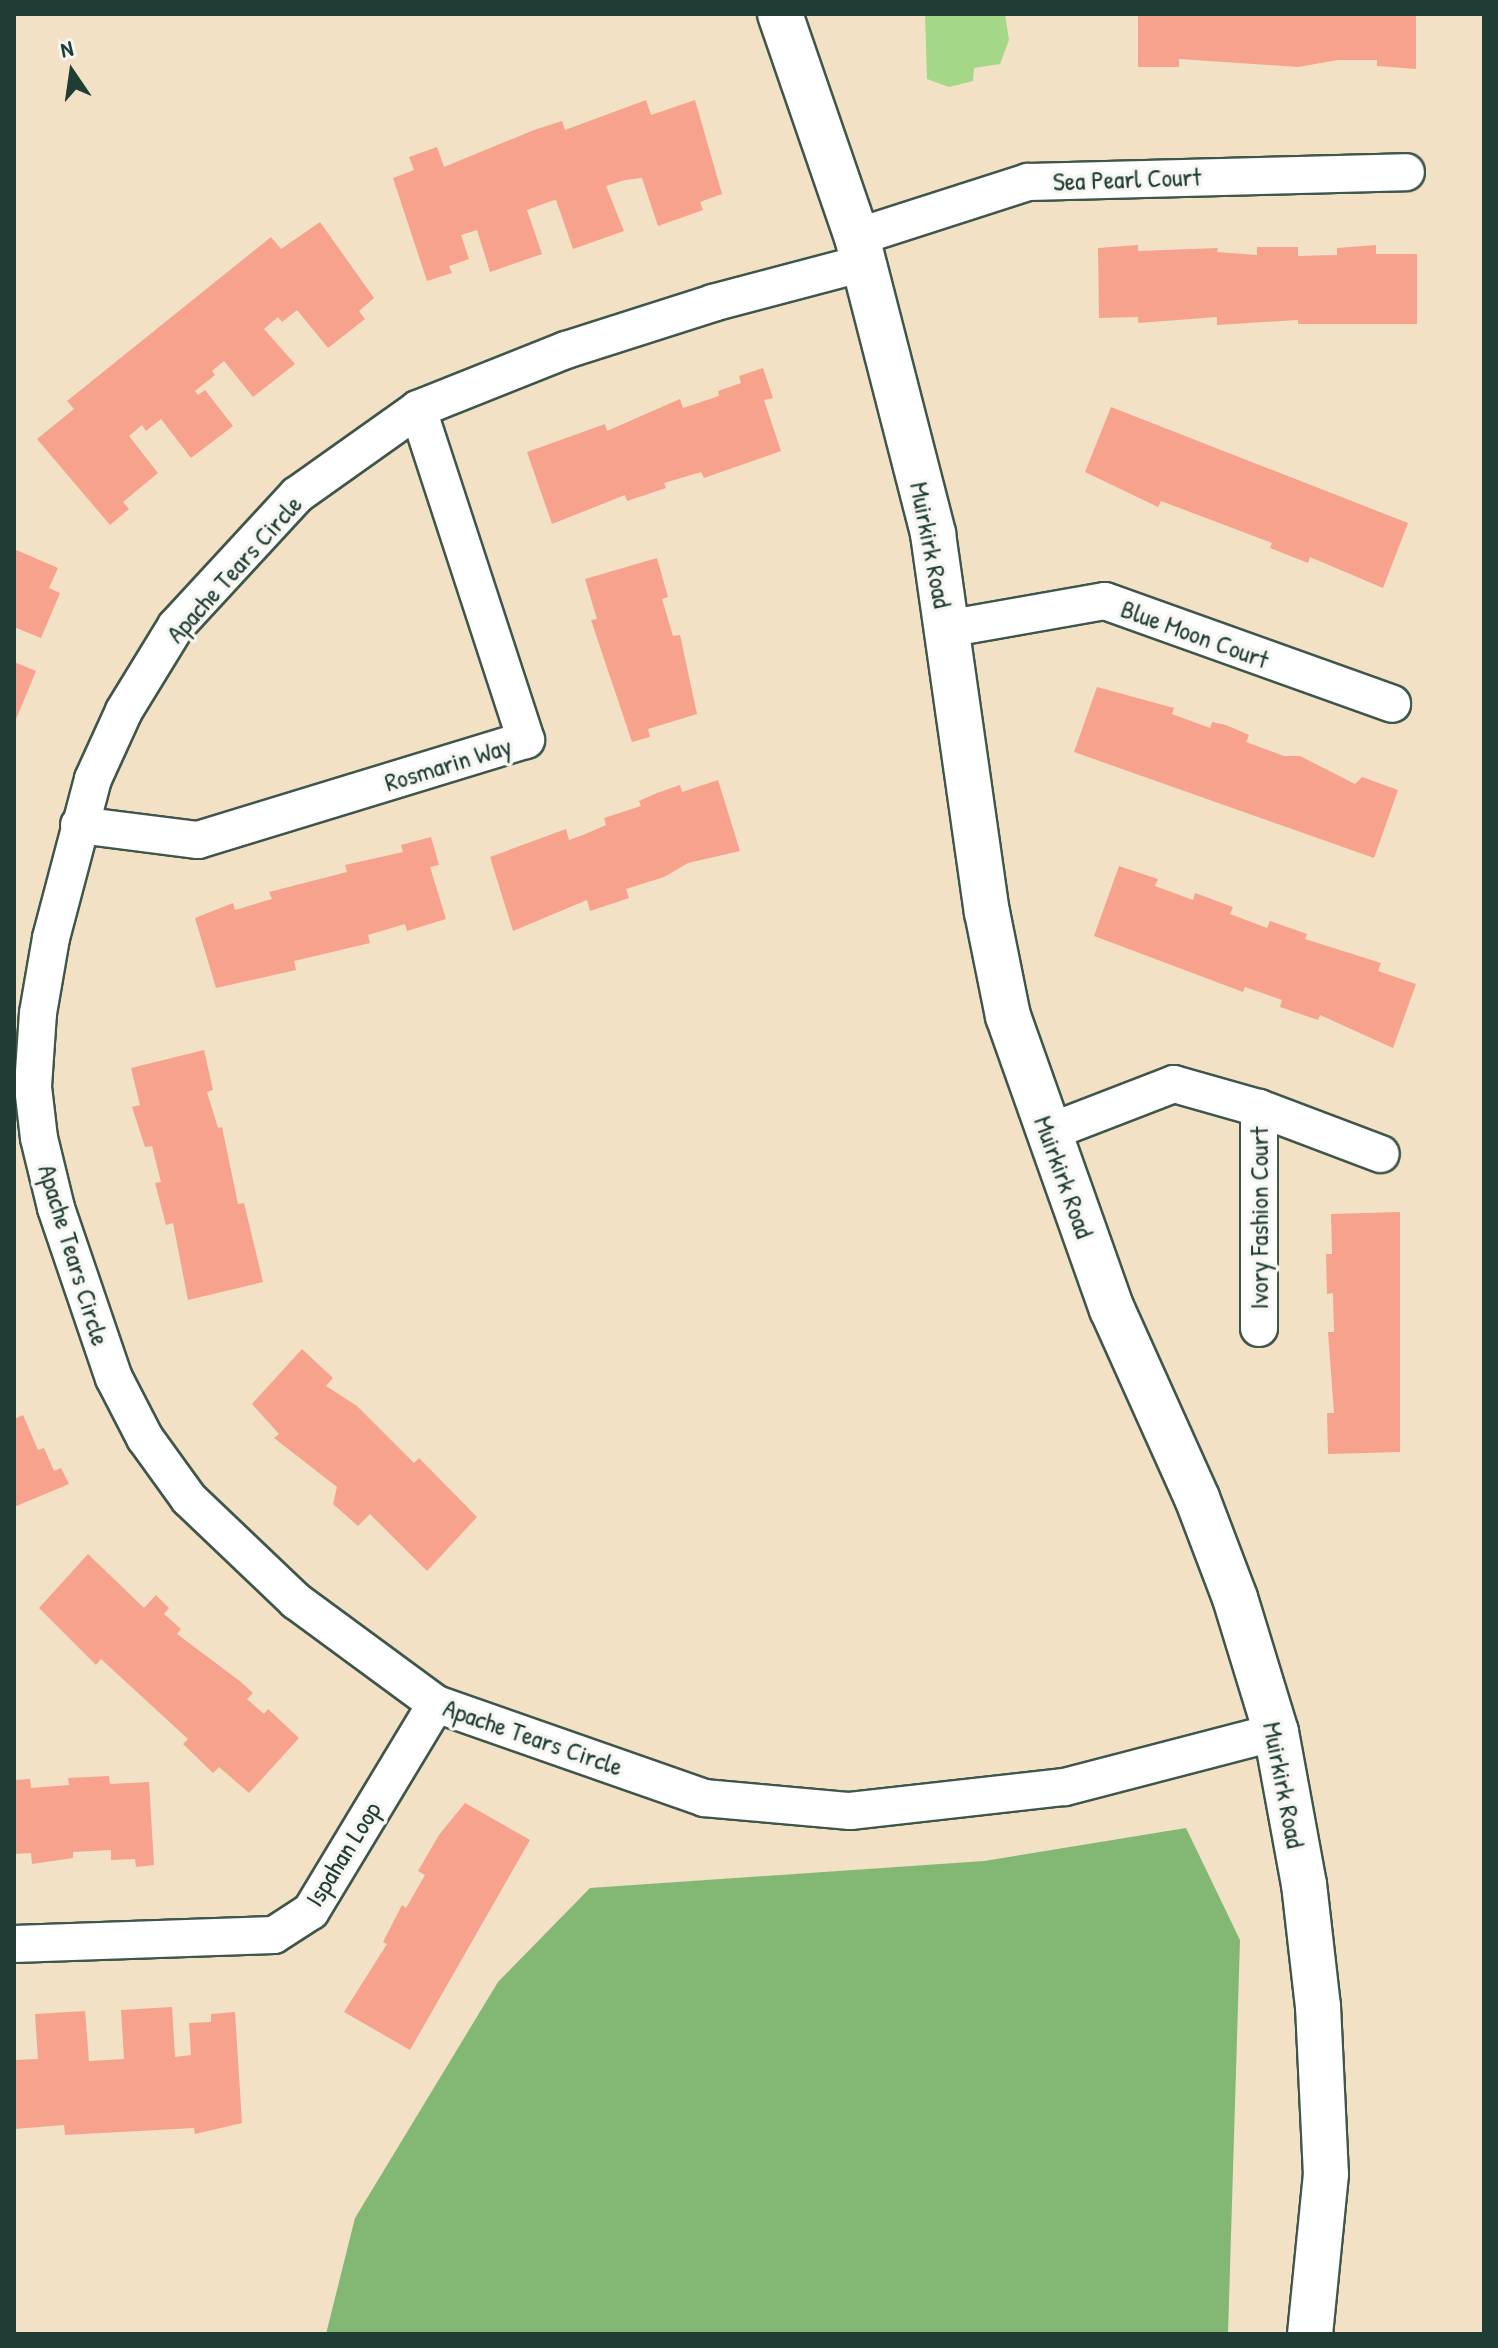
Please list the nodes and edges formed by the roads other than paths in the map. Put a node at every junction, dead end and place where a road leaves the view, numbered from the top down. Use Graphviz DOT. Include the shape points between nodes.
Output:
graph roads {
  1 [pos="780,14"];
  2 [pos="1406,172"];
  3 [pos="860,250"];
  4 [pos="418,409"];
  5 [pos="946,629"];
  6 [pos="1392,704"];
  7 [pos="79,825"];
  8 [pos="24,1087"];
  9 [pos="1259,1108"];
  10 [pos="1047,1133"];
  11 [pos="1381,1154"];
  12 [pos="1259,1328"];
  13 [pos="436,1704"];
  14 [pos="1276,1732"];
  15 [pos="14,1944"];
  16 [pos="1310,2334"];
  1 -- 3 [label="main road, Muirkirk Road"];
  2 -- 3 [label="street, Sea Pearl Court" via="1028,182"];
  3 -- 4 [label="street, Apache Tears Circle" via="566,350"];
  3 -- 5 [label="main road, Muirkirk Road" via="933,534"];
  4 -- 7 [label="street, Apache Tears Circle" via="297,495 176,626 124,711"];
  4 -- 7 [label="street, Rosmarin Way" via="526,740 198,840"];
  5 -- 6 [label="street, Blue Moon Court" via="1105,601"];
  5 -- 10 [label="main road, Muirkirk Road" via="996,957 1008,1016"];
  7 -- 8 [label="street, Apache Tears Circle" via="48,953"];
  8 -- 13 [label="street, Apache Tears Circle" via="85,1304 145,1438 189,1499 296,1601"];
  9 -- 10 [label="street, Ivory Fashion Court" via="1174,1084"];
  9 -- 11 [label="street, Ivory Fashion Court"];
  9 -- 12 [label="street, Ivory Fashion Court"];
  10 -- 14 [label="main road, Muirkirk Road" via="1112,1309 1197,1498"];
  13 -- 14 [label="street, Apache Tears Circle" via="704,1798 850,1811 1065,1787"];
  13 -- 15 [label="street, Ispahan Loop" via="311,1911 274,1935"];
  14 -- 16 [label="main road, Muirkirk Road" via="1304,1884 1318,2006 1326,2174"];
}
